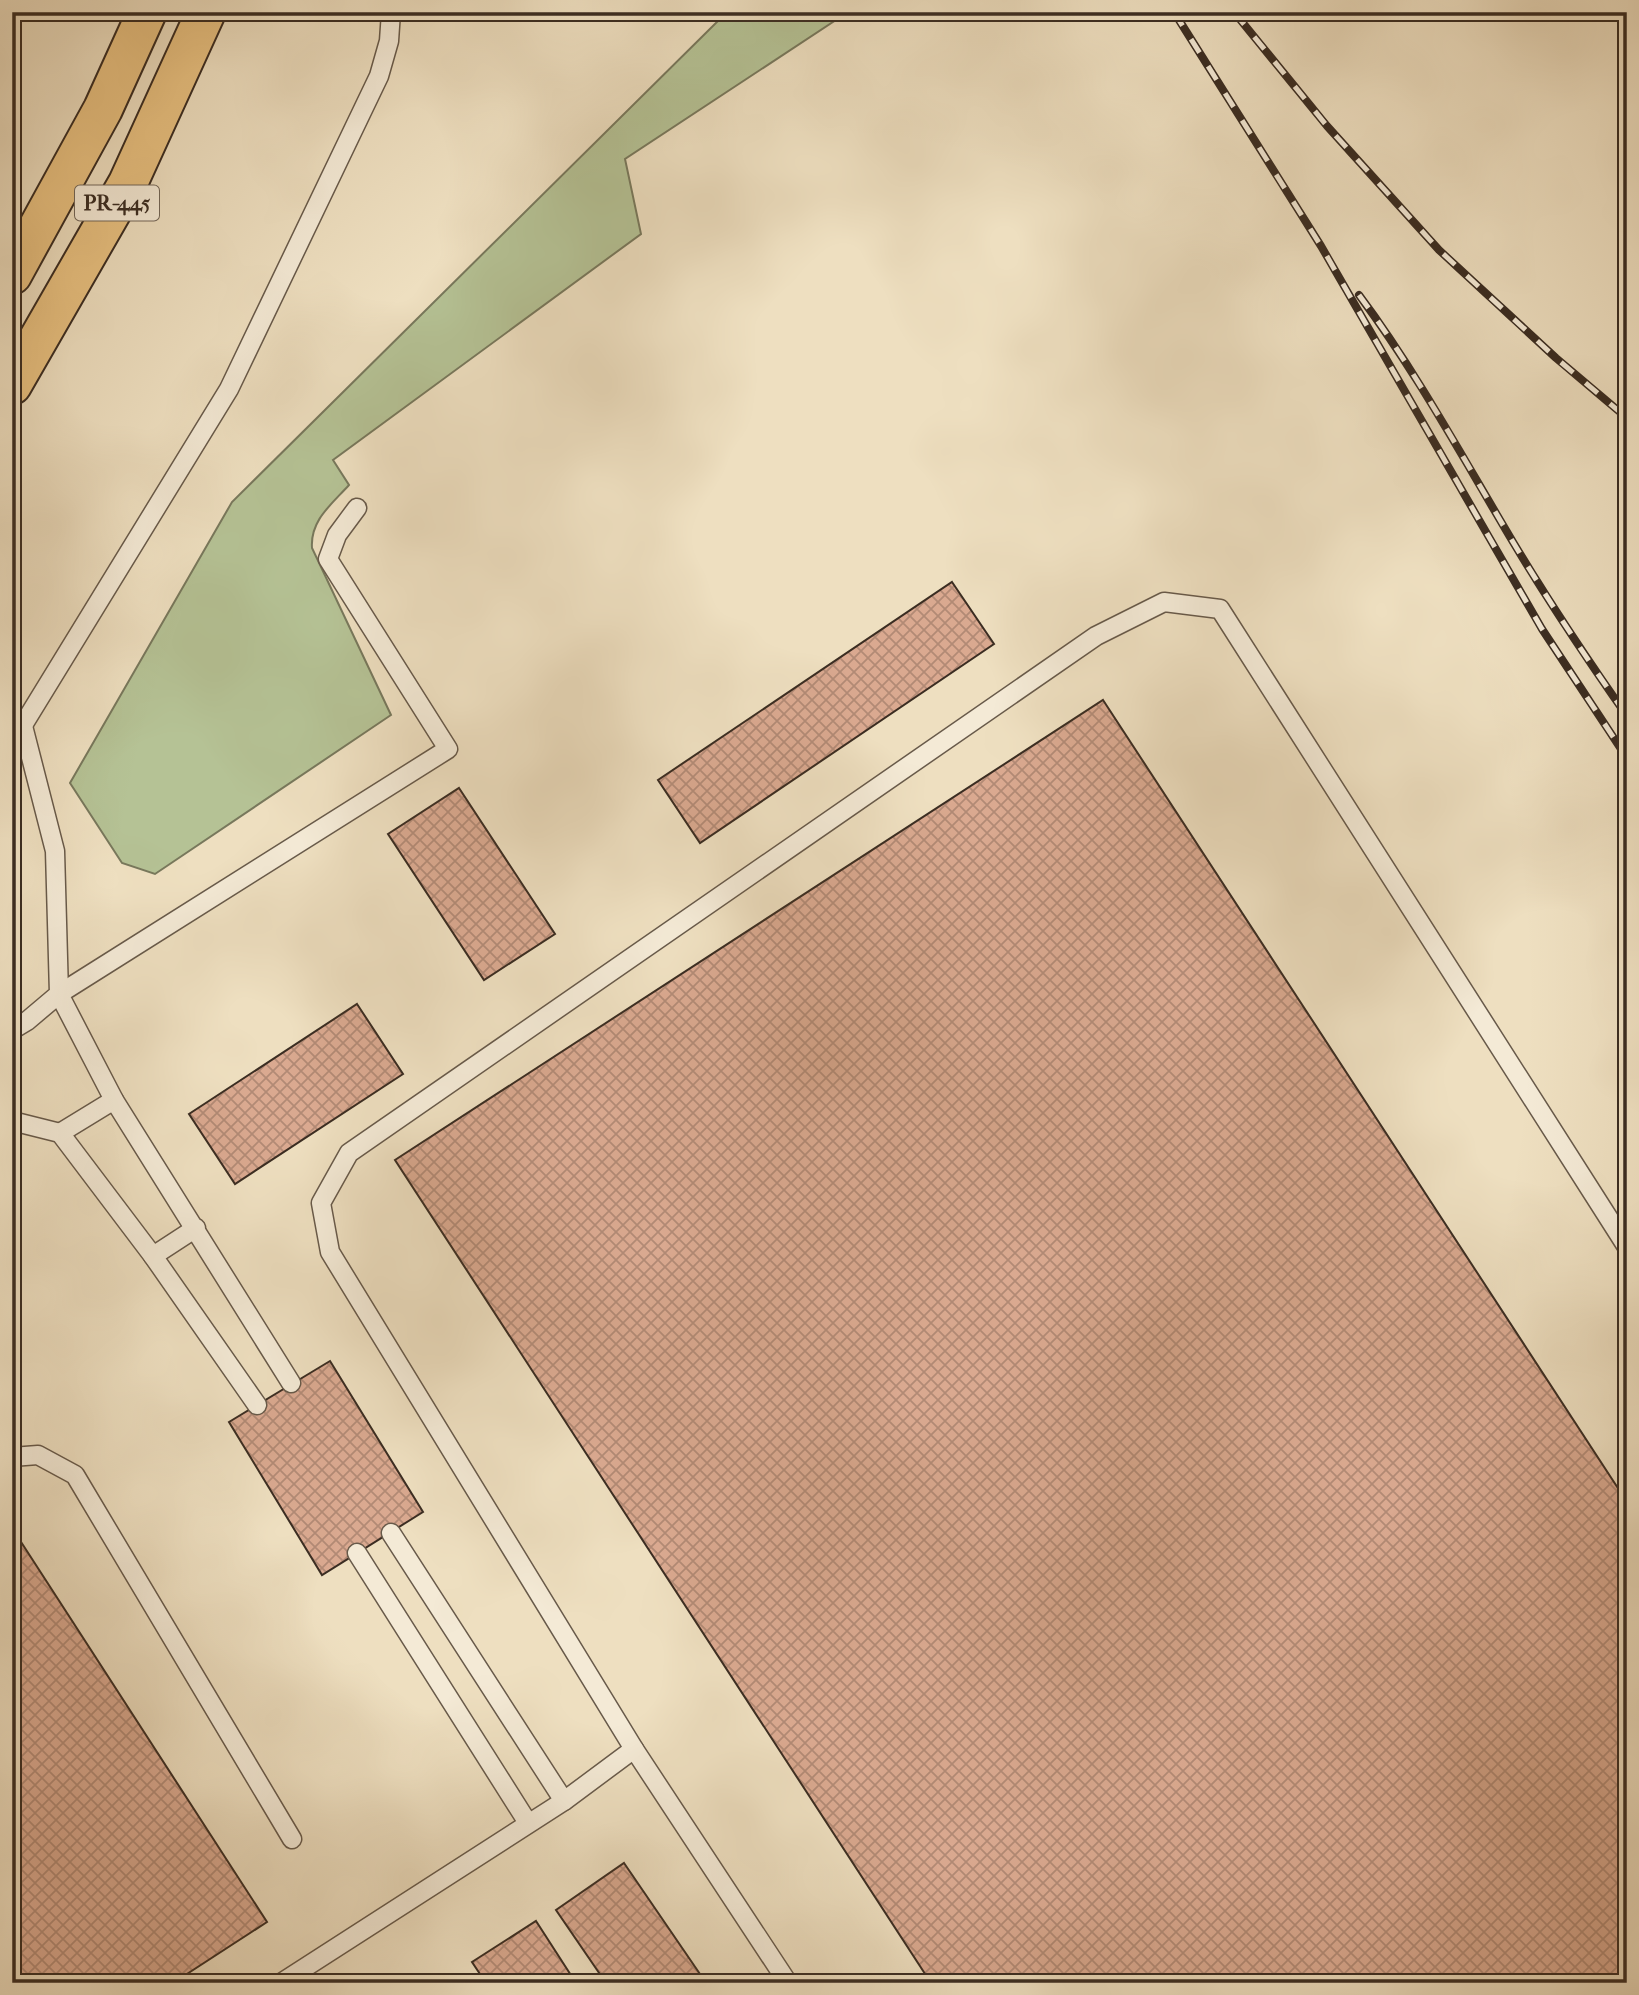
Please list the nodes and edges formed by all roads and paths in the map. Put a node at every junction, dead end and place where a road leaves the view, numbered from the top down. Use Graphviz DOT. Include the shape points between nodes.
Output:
graph roads {
  1 [pos="147,12"];
  2 [pos="205,12"];
  3 [pos="391,12"];
  4 [pos="12,275"];
  5 [pos="12,385"];
  6 [pos="357,508"];
  7 [pos="23,726"];
  8 [pos="12,743"];
  9 [pos="59,994"];
  10 [pos="12,1030"];
  11 [pos="114,1100"];
  12 [pos="12,1121"];
  13 [pos="60,1133"];
  14 [pos="196,1228"];
  15 [pos="1627,1247"];
  16 [pos="153,1256"];
  17 [pos="290,1383"];
  18 [pos="257,1405"];
  19 [pos="12,1457"];
  20 [pos="391,1533"];
  21 [pos="357,1553"];
  22 [pos="635,1749"];
  23 [pos="564,1801"];
  24 [pos="528,1823"];
  25 [pos="292,1839"];
  26 [pos="281,1983"];
  27 [pos="788,1983"];
  1 -- 4 [label="highway, PR-445" via="103,109"];
  2 -- 5 [label="highway, PR-445" via="128,183"];
  3 -- 7 [label="lane" via="379,76 229,389"];
  6 -- 9 [label="lane" via="337,535 328,559 448,749"];
  7 -- 8 [label="lane"];
  7 -- 9 [label="lane" via="55,851"];
  9 -- 10 [label="lane"];
  9 -- 11 [label="lane"];
  11 -- 13 [label="lane"];
  11 -- 14 [label="lane"];
  12 -- 13 [label="lane"];
  13 -- 16 [label="lane"];
  14 -- 16 [label="lane"];
  14 -- 17 [label="lane"];
  15 -- 22 [label="lane" via="1220,609 1164,602 1096,636 349,1153 321,1203 330,1252"];
  16 -- 18 [label="lane"];
  19 -- 25 [label="lane" via="38,1455 75,1475"];
  20 -- 23 [label="lane"];
  21 -- 24 [label="lane"];
  22 -- 23 [label="lane"];
  22 -- 27 [label="lane"];
  23 -- 24 [label="lane"];
  24 -- 26 [label="lane"];
}
